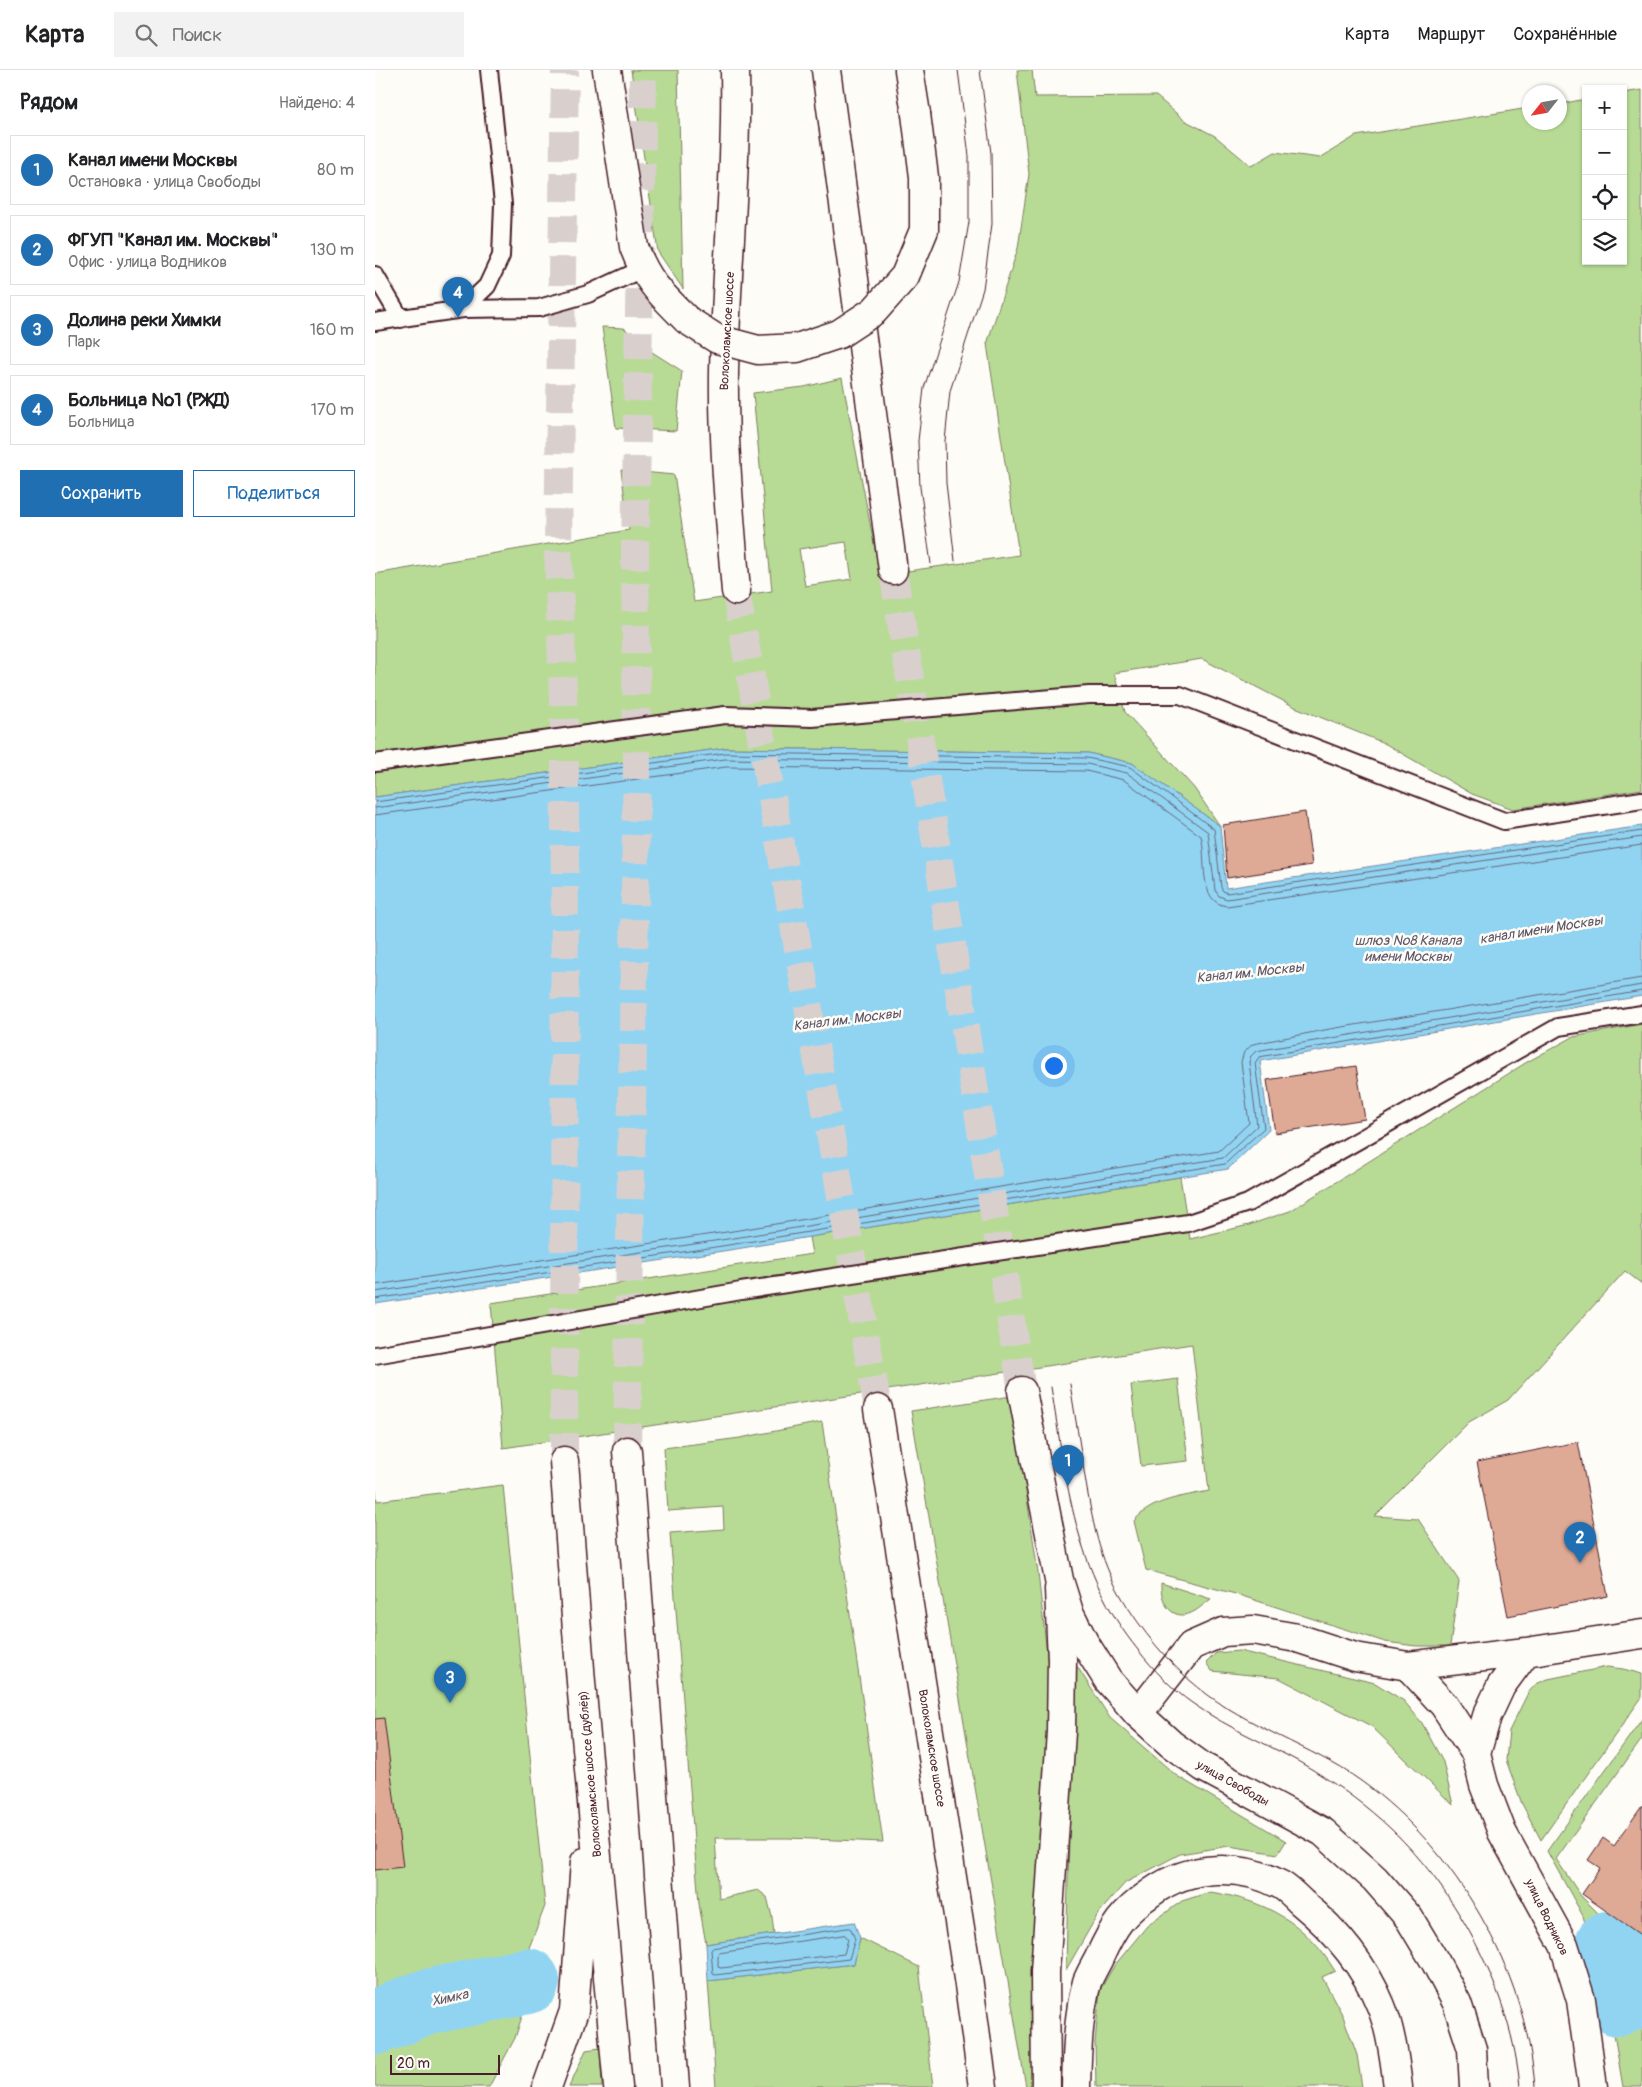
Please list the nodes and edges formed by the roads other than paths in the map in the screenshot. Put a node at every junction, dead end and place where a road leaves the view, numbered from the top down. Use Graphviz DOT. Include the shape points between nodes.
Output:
graph roads {
  1 [pos="489,70"];
  2 [pos="607,70"];
  3 [pos="735,70"];
  4 [pos="826,70"];
  5 [pos="909,70"];
  6 [pos="643,269"];
  7 [pos="375,275"];
  8 [pos="463,309"];
  9 [pos="401,319"];
  10 [pos="375,322"];
  11 [pos="893,570"];
  12 [pos="736,591"];
  13 [pos="375,763"];
  14 [pos="1642,800"];
  15 [pos="1642,1014"];
  16 [pos="375,1355"];
  17 [pos="1022,1390"];
  18 [pos="878,1409"];
  19 [pos="627,1452"];
  20 [pos="564,1461"];
  21 [pos="1059,1580"];
  22 [pos="1642,1634"];
  23 [pos="1525,1652"];
  24 [pos="1408,1666"];
  25 [pos="1137,1714"];
  26 [pos="1476,1754"];
  27 [pos="591,1778"];
  28 [pos="547,2087"];
  29 [pos="618,2087"];
  30 [pos="675,2087"];
  31 [pos="983,2087"];
  32 [pos="1046,2087"];
  33 [pos="1077,2087"];
  34 [pos="1398,2087"];
  35 [pos="1474,2087"];
  36 [pos="1593,2087"];
  1 -- 8 [label="lane" via="503,204 501,256 487,286"];
  2 -- 6 [label="main road" via="629,223"];
  3 -- 12 [label="main road, Волоколамское шоссе" via="734,192 724,371 724,453"];
  4 -- 11 [label="main road"];
  5 -- 6 [label="main road, bridge" via="924,177 924,230 905,276 874,311 839,334 797,348 759,350 717,339 687,320 659,292"];
  6 -- 8 [label="lane" via="588,294 539,308"];
  7 -- 9 [label="lane"];
  8 -- 9 [label="lane"];
  9 -- 10 [label="lane"];
  13 -- 14 [label="lane" via="725,715 812,718 1089,695 1180,695 1504,821"];
  15 -- 16 [label="lane" via="1558,1027 1248,1203 1188,1223 741,1291"];
  17 -- 21 [label="main road, улица Свободы"];
  18 -- 31 [label="main road, Волоколамское шоссе"];
  19 -- 30 [label="main road"];
  20 -- 27 [label="main road, Волоколамское шоссе (дублёр)"];
  21 -- 25 [label="main road, улица Свободы" via="1083,1642 1108,1680"];
  21 -- 32 [label="main road" via="1061,1732 1045,1972"];
  22 -- 23 [label="main road"];
  23 -- 24 [label="main road"];
  23 -- 26 [label="main road" via="1501,1686 1487,1716"];
  24 -- 25 [label="main road" via="1355,1657 1297,1638 1253,1630 1223,1632 1191,1646"];
  24 -- 26 [label="main road, улица Водников" via="1444,1705"];
  25 -- 35 [label="main road, улица Свободы" via="1203,1768 1323,1832 1375,1879 1409,1918 1457,2003 1472,2049"];
  26 -- 36 [label="main road, улица Водников" via="1502,1832 1564,1945 1581,2000"];
  27 -- 28 [label="main road" via="574,2011"];
  27 -- 29 [label="main road, Волоколамское шоссе (дублёр)"];
  33 -- 34 [label="main road" via="1077,2046 1087,1982 1114,1926 1134,1904 1160,1886 1205,1870 1232,1870 1282,1885 1319,1917 1353,1954 1381,2006"];
}
